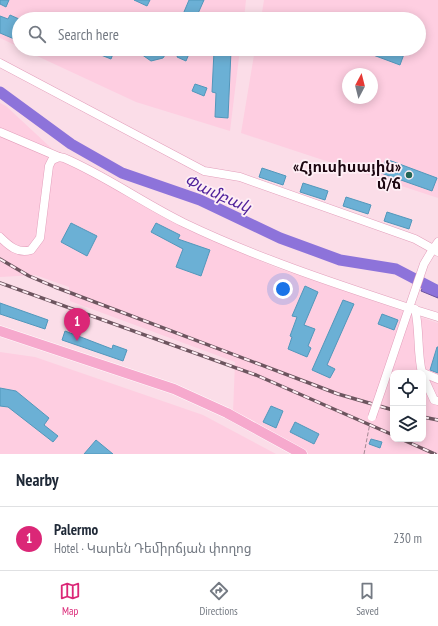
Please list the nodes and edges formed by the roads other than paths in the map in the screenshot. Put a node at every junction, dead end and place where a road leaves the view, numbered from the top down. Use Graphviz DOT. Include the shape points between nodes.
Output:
graph roads {
  1 [pos="0,63"];
  2 [pos="0,132"];
  3 [pos="59,157"];
  4 [pos="0,237"];
  5 [pos="438,242"];
  6 [pos="436,251"];
  7 [pos="412,308"];
  8 [pos="438,317"];
  9 [pos="0,331"];
  10 [pos="422,370"];
  11 [pos="426,375"];
  12 [pos="438,379"];
  13 [pos="426,383"];
  14 [pos="438,401"];
  15 [pos="372,418"];
  16 [pos="302,454"];
  1 -- 6 [label="street" via="204,170 240,177 416,239"];
  2 -- 3 [label="street"];
  3 -- 4 [label="street" via="52,160 49,166 38,243 32,250 21,251 11,247"];
  3 -- 7 [label="street" via="71,161 184,223 236,246 288,267"];
  5 -- 6 [label="street"];
  6 -- 7 [label="street" via="424,264"];
  7 -- 8 [label="street"];
  7 -- 10 [label="street" via="418,325"];
  7 -- 15 [label="street, bridge"];
  9 -- 16 [label="main road" via="174,389 227,413"];
  11 -- 12 [label="street"];
  13 -- 14 [label="street" via="434,400"];
}
